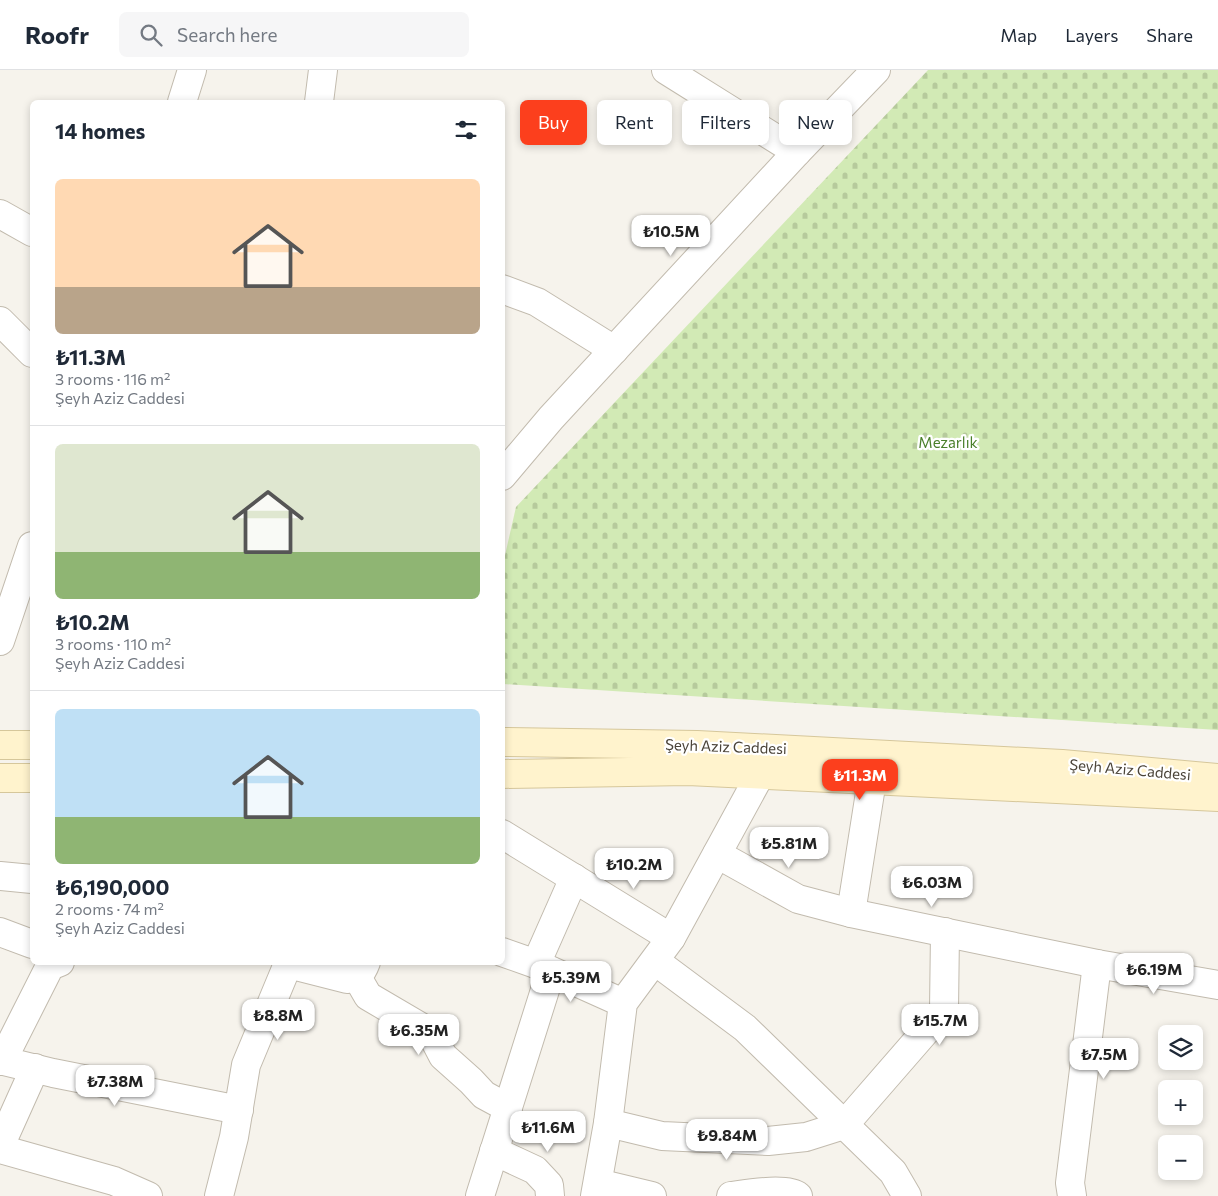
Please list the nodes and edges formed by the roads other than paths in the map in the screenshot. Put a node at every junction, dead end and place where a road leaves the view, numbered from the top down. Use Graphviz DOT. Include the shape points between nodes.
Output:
graph roads {
  1 [pos="192,70"];
  2 [pos="323,70"];
  3 [pos="666,70"];
  4 [pos="876,70"];
  5 [pos="698,78"];
  6 [pos="183,100"];
  7 [pos="320,100"];
  8 [pos="797,152"];
  9 [pos="0,214"];
  10 [pos="30,231"];
  11 [pos="505,290"];
  12 [pos="0,321"];
  13 [pos="614,350"];
  14 [pos="30,351"];
  15 [pos="505,472"];
  16 [pos="30,552"];
  17 [pos="0,641"];
  18 [pos="505,742"];
  19 [pos="0,745"];
  20 [pos="30,745"];
  21 [pos="505,774"];
  22 [pos="760,775"];
  23 [pos="0,778"];
  24 [pos="30,778"];
  25 [pos="1218,778"];
  26 [pos="872,780"];
  27 [pos="1218,797"];
  28 [pos="505,836"];
  29 [pos="717,854"];
  30 [pos="0,876"];
  31 [pos="574,878"];
  32 [pos="30,879"];
  33 [pos="850,913"];
  34 [pos="0,932"];
  35 [pos="945,932"];
  36 [pos="671,938"];
  37 [pos="30,943"];
  38 [pos="505,953"];
  39 [pos="655,960"];
  40 [pos="1097,964"];
  41 [pos="52,965"];
  42 [pos="286,965"];
  43 [pos="294,965"];
  44 [pos="543,968"];
  45 [pos="362,970"];
  46 [pos="1218,985"];
  47 [pos="623,1003"];
  48 [pos="1,1060"];
  49 [pos="35,1068"];
  50 [pos="508,1108"];
  51 [pos="239,1110"];
  52 [pos="608,1123"];
  53 [pos="844,1125"];
  54 [pos="0,1147"];
  55 [pos="494,1151"];
  56 [pos="596,1189"];
  57 [pos="148,1196"];
  58 [pos="219,1196"];
  59 [pos="480,1196"];
  60 [pos="550,1196"];
  61 [pos="652,1196"];
  62 [pos="731,1196"];
  63 [pos="798,1196"];
  64 [pos="907,1196"];
  65 [pos="1072,1196"];
  1 -- 6 [label="street"];
  2 -- 7 [label="street"];
  3 -- 5 [label="street"];
  4 -- 8 [label="street"];
  5 -- 8 [label="street"];
  8 -- 13 [label="street"];
  9 -- 10 [label="street"];
  11 -- 13 [label="street" via="537,302"];
  12 -- 14 [label="street"];
  13 -- 15 [label="street"];
  16 -- 17 [label="street"];
  18 -- 25 [label="main road, Şeyh Aziz Caddesi" via="697,745 1062,764"];
  19 -- 20 [label="main road"];
  21 -- 22 [label="main road, Şeyh Aziz Caddesi" via="688,771"];
  22 -- 26 [label="main road, Şeyh Aziz Caddesi"];
  22 -- 29 [label="street"];
  23 -- 24 [label="main road"];
  26 -- 27 [label="main road, Şeyh Aziz Caddesi"];
  26 -- 33 [label="street"];
  28 -- 31 [label="street"];
  29 -- 33 [label="street" via="798,899"];
  29 -- 36 [label="street"];
  30 -- 32 [label="street"];
  31 -- 36 [label="street"];
  31 -- 44 [label="street"];
  33 -- 35 [label="street"];
  34 -- 37 [label="street"];
  35 -- 40 [label="street"];
  35 -- 53 [label="street" via="944,1010"];
  36 -- 39 [label="street"];
  38 -- 44 [label="street"];
  39 -- 47 [label="street"];
  39 -- 53 [label="street" via="745,1028"];
  40 -- 46 [label="street"];
  40 -- 65 [label="street" via="1070,1183"];
  41 -- 48 [label="street"];
  42 -- 51 [label="street" via="246,1065"];
  43 -- 45 [label="street" via="347,979"];
  44 -- 47 [label="street"];
  44 -- 50 [label="street"];
  45 -- 50 [label="street" via="368,996 431,1033 443,1056 484,1096"];
  47 -- 52 [label="street"];
  48 -- 49 [label="street"];
  49 -- 51 [label="street"];
  49 -- 54 [label="street"];
  50 -- 55 [label="street"];
  51 -- 58 [label="street"];
  52 -- 53 [label="street" via="662,1136 768,1141 806,1137"];
  52 -- 56 [label="street"];
  53 -- 64 [label="street" via="892,1172"];
  54 -- 57 [label="street" via="114,1181"];
  55 -- 59 [label="street"];
  55 -- 60 [label="street" via="535,1170 550,1185"];
  56 -- 61 [label="street"];
  62 -- 63 [label="street" via="756,1192 795,1193"];
}
